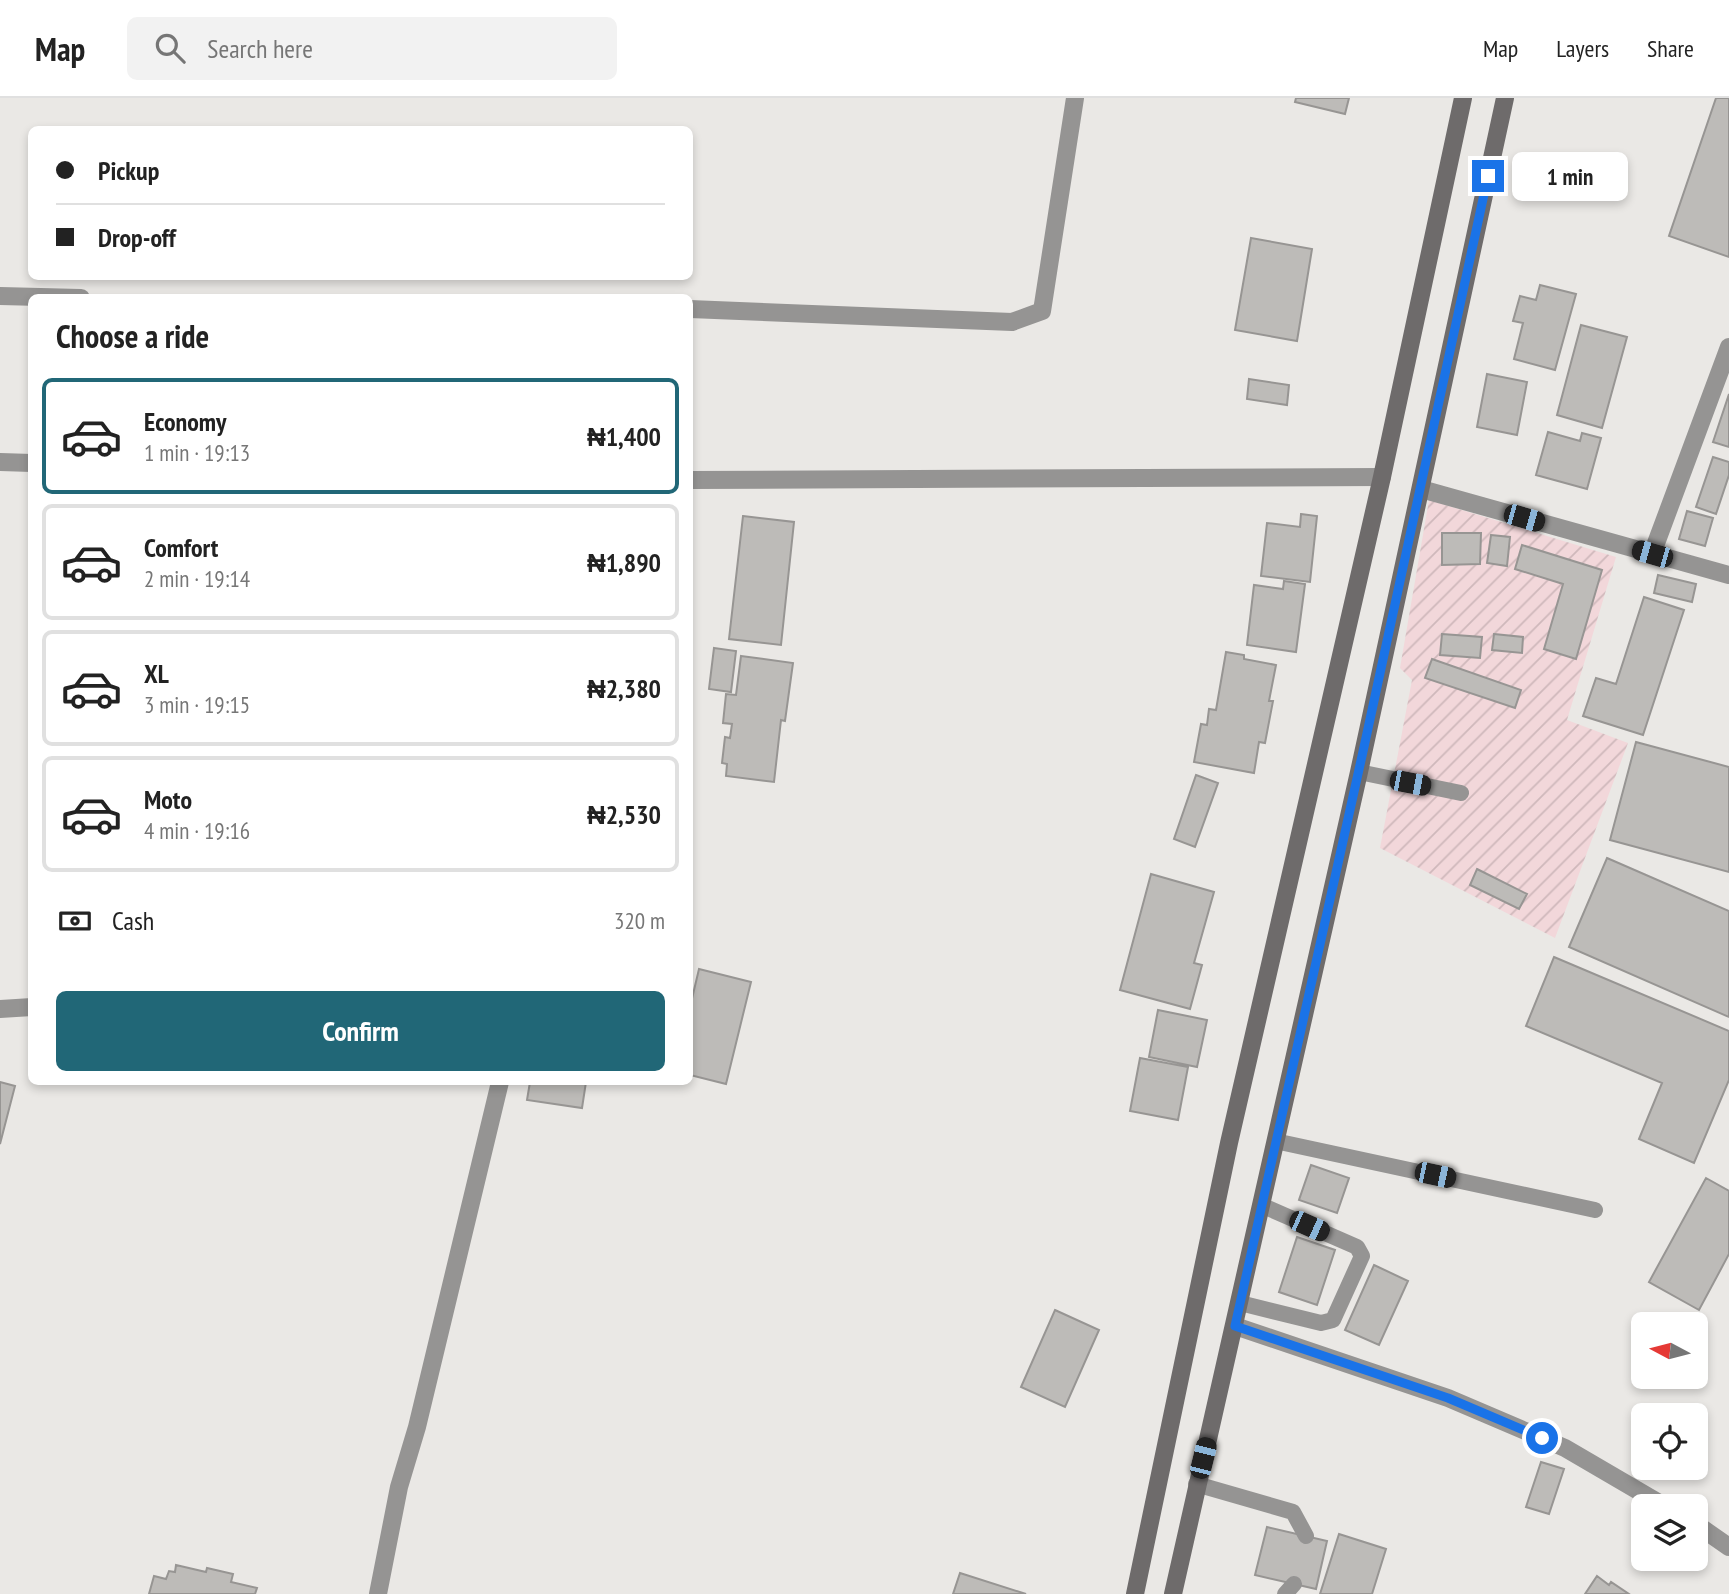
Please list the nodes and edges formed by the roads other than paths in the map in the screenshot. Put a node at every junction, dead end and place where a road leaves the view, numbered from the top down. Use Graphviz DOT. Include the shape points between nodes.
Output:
graph roads {
  1 [pos="1075,98"];
  2 [pos="1463,98"];
  3 [pos="1505,98"];
  4 [pos="0,296"];
  5 [pos="28,297"];
  6 [pos="693,309"];
  7 [pos="1729,347"];
  8 [pos="0,462"];
  9 [pos="28,463"];
  10 [pos="1382,477"];
  11 [pos="693,480"];
  12 [pos="1421,489"];
  13 [pos="1652,554"];
  14 [pos="1729,576"];
  15 [pos="1359,772"];
  16 [pos="1461,793"];
  17 [pos="28,1007"];
  18 [pos="0,1009"];
  19 [pos="499,1085"];
  20 [pos="1276,1141"];
  21 [pos="1261,1205"];
  22 [pos="1595,1210"];
  23 [pos="1240,1303"];
  24 [pos="1235,1326"];
  25 [pos="1196,1484"];
  26 [pos="1644,1494"];
  27 [pos="1708,1532"];
  28 [pos="1306,1536"];
  29 [pos="1729,1547"];
  30 [pos="378,1594"];
  31 [pos="1135,1594"];
  32 [pos="1173,1594"];
  33 [pos="1179,1594"];
  1 -- 6 [label="street" via="1042,311 1012,322"];
  2 -- 10 [label="main road"];
  3 -- 12 [label="main road"];
  4 -- 5 [label="street"];
  7 -- 13 [label="street"];
  8 -- 9 [label="street"];
  10 -- 11 [label="street"];
  10 -- 31 [label="main road" via="1229,1143"];
  12 -- 13 [label="street"];
  12 -- 15 [label="main road"];
  13 -- 14 [label="street"];
  15 -- 16 [label="lane"];
  15 -- 20 [label="main road"];
  17 -- 18 [label="street"];
  19 -- 30 [label="street" via="418,1427 399,1487"];
  20 -- 21 [label="main road"];
  20 -- 22 [label="lane"];
  21 -- 23 [label="main road"];
  21 -- 23 [label="lane" via="1357,1247 1362,1256 1333,1320 1321,1323"];
  23 -- 24 [label="main road"];
  24 -- 25 [label="main road"];
  24 -- 26 [label="street" via="1460,1403 1565,1448"];
  25 -- 28 [label="lane" via="1293,1512"];
  25 -- 32 [label="main road"];
  27 -- 29 [label="street"];
  32 -- 33 [label="lane"];
}
